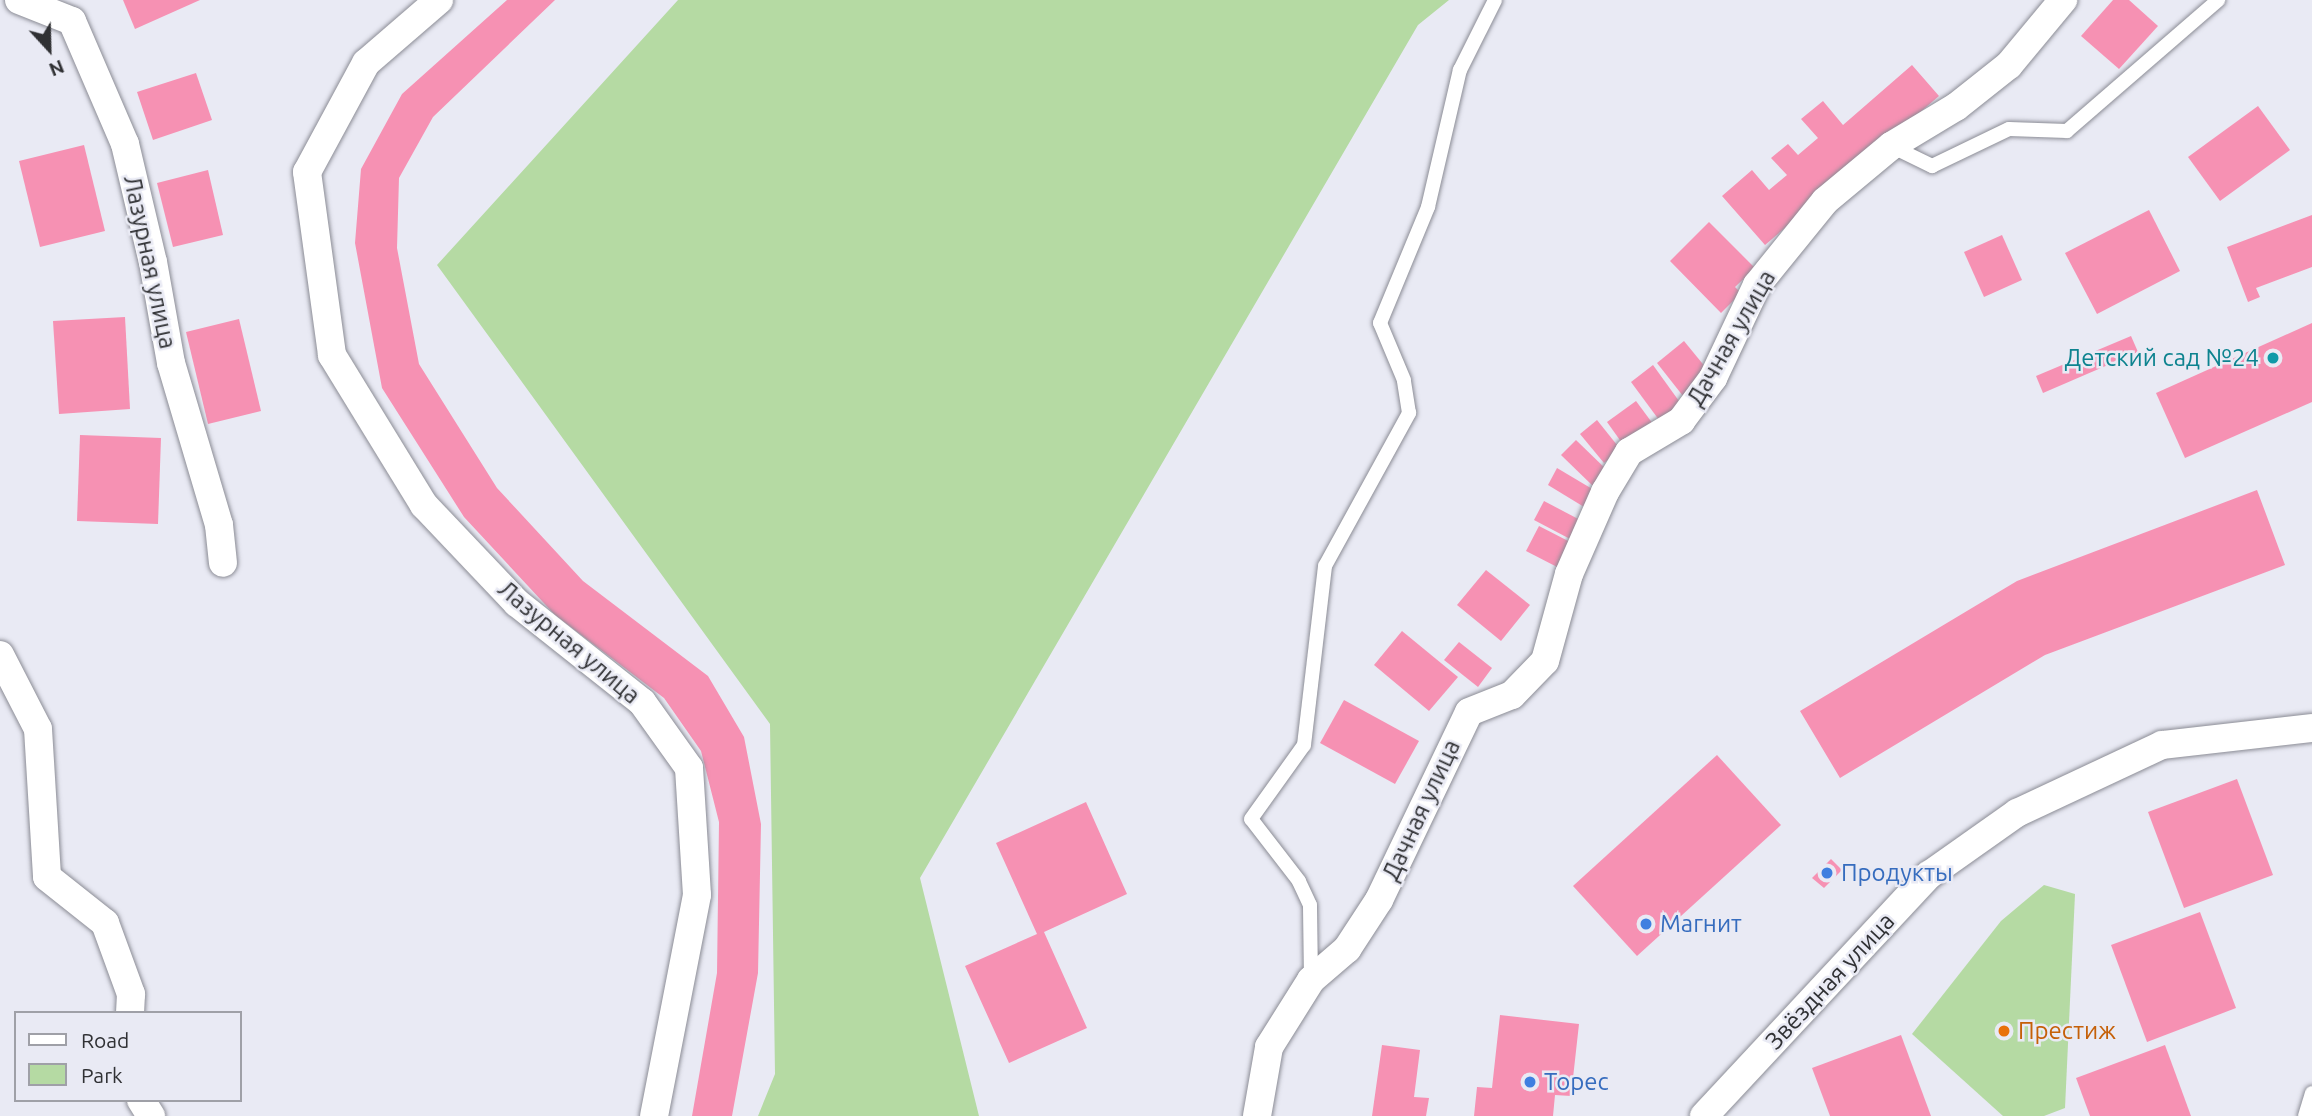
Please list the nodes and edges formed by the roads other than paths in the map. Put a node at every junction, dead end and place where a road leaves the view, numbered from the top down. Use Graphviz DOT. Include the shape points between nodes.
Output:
graph roads {
  1 [pos="19,0"];
  2 [pos="439,0"];
  3 [pos="1494,0"];
  4 [pos="2063,0"];
  5 [pos="2218,0"];
  6 [pos="1891,146"];
  7 [pos="223,563"];
  8 [pos="0,655"];
  9 [pos="2312,728"];
  10 [pos="1311,981"];
  11 [pos="130,1011"];
  12 [pos="2312,1093"];
  13 [pos="654,1116"];
  14 [pos="1257,1116"];
  15 [pos="1704,1116"];
  16 [pos="2305,1116"];
  1 -- 7 [label="street, Лазурная улица" via="72,21 125,144 171,363 219,525"];
  2 -- 13 [label="street, Лазурная улица" via="366,63 307,172 332,355 424,505 517,603 642,702 689,768 697,895"];
  3 -- 10 [label="lane" via="1460,70 1428,207 1380,323 1404,380 1409,413 1325,566 1304,745 1251,819 1299,881 1310,905"];
  4 -- 6 [label="street, Дачная улица" via="2009,65 1956,107"];
  5 -- 6 [label="lane" via="2067,131 2009,129 1932,166"];
  6 -- 10 [label="street, Дачная улица" via="1825,201 1756,285 1713,379 1682,421 1629,453 1605,492 1569,573 1545,661 1512,695 1469,712 1379,900 1347,949"];
  8 -- 11 [label="street" via="38,729 47,877 105,923 131,994"];
  9 -- 15 [label="street, Звёздная улица" via="2162,745 2017,813 1930,875"];
  10 -- 14 [label="street, Дачная улица" via="1269,1047"];
  12 -- 16 [label="lane"];
}
